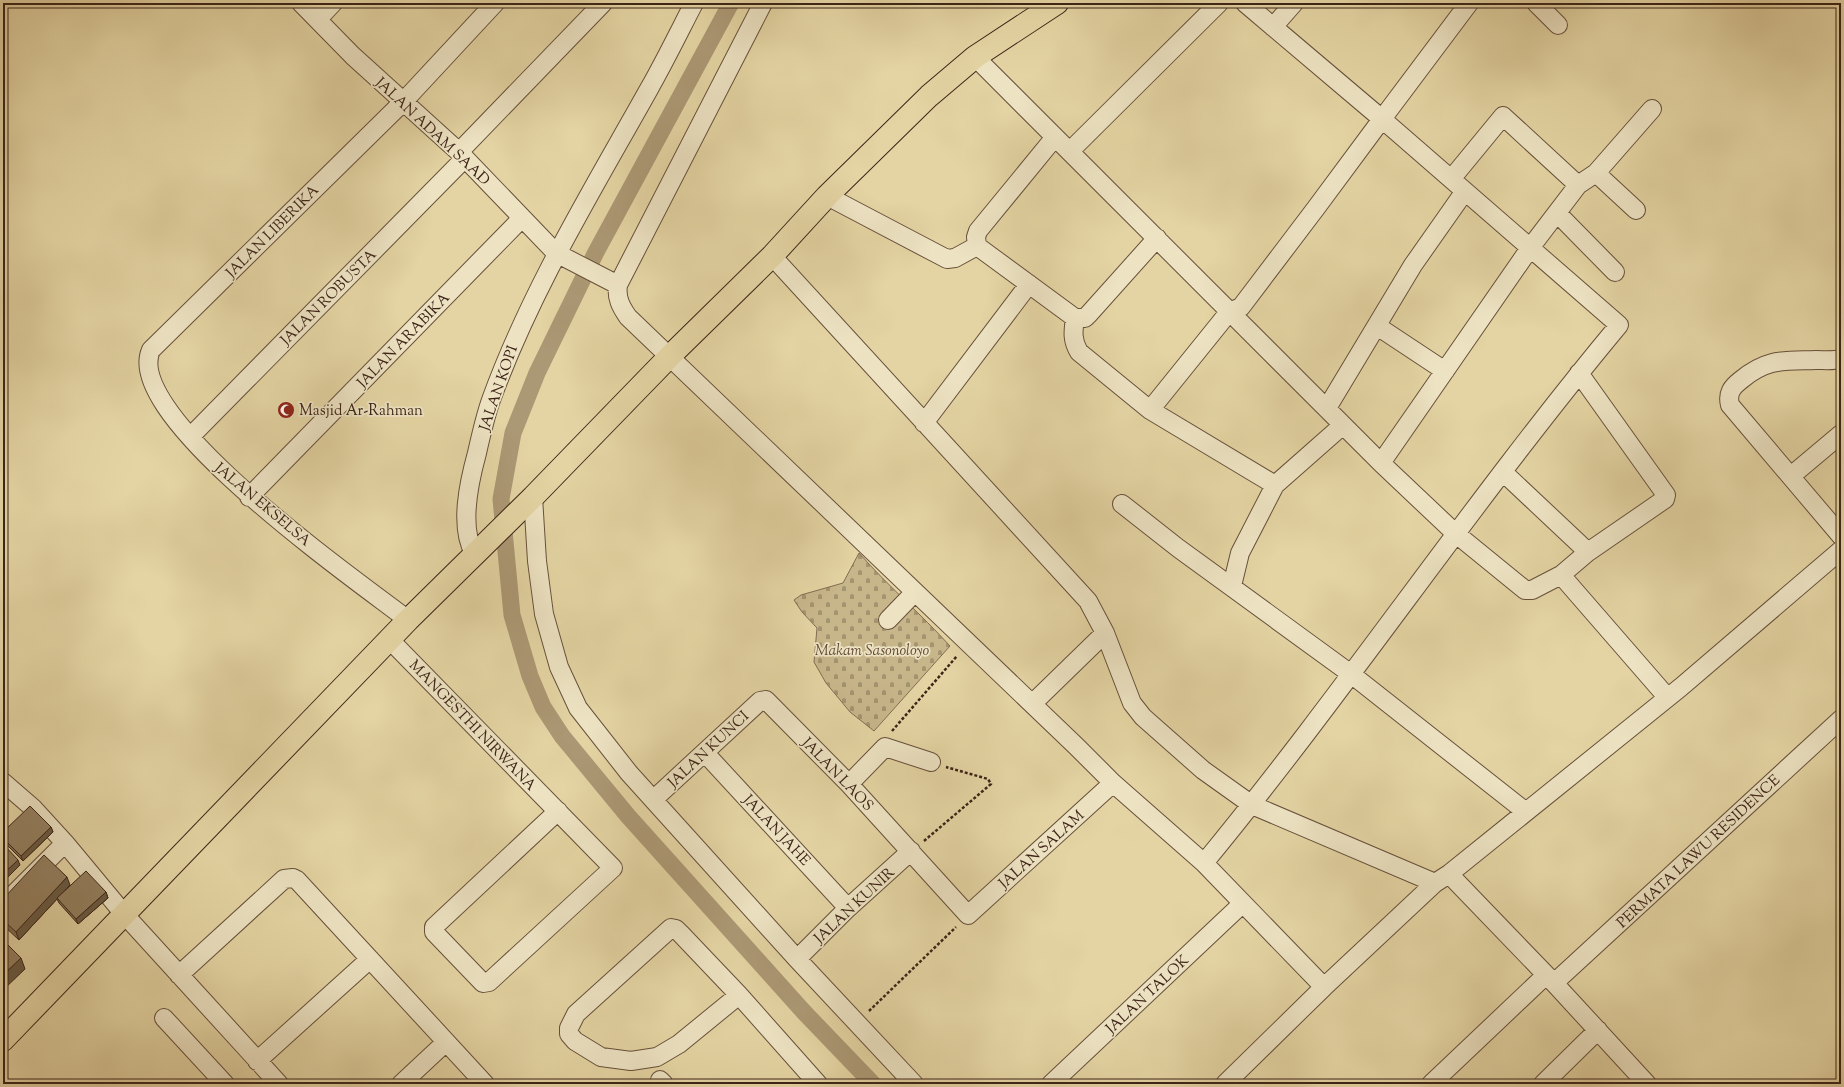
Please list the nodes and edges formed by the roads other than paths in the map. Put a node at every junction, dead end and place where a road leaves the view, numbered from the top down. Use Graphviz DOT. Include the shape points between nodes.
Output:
graph roads {
  1 [pos="301,3"];
  2 [pos="333,3"];
  3 [pos="495,3"];
  4 [pos="603,3"];
  5 [pos="694,3"];
  6 [pos="764,3"];
  7 [pos="1057,3"];
  8 [pos="1219,3"];
  9 [pos="1245,3"];
  10 [pos="1294,3"];
  11 [pos="1469,3"];
  12 [pos="1536,3"];
  13 [pos="318,19"];
  14 [pos="1558,25"];
  15 [pos="1273,27"];
  16 [pos="975,57"];
  17 [pos="402,102"];
  18 [pos="1652,109"];
  19 [pos="1382,119"];
  20 [pos="1054,137"];
  21 [pos="1070,152"];
  22 [pos="462,155"];
  23 [pos="1596,173"];
  24 [pos="1452,178"];
  25 [pos="1578,185"];
  26 [pos="1465,191"];
  27 [pos="828,196"];
  28 [pos="1636,210"];
  29 [pos="1557,214"];
  30 [pos="522,218"];
  31 [pos="1157,238"];
  32 [pos="977,246"];
  33 [pos="1530,248"];
  34 [pos="561,256"];
  35 [pos="772,256"];
  36 [pos="1615,272"];
  37 [pos="614,283"];
  38 [pos="1029,284"];
  39 [pos="1230,312"];
  40 [pos="1075,318"];
  41 [pos="1377,326"];
  42 [pos="669,357"];
  43 [pos="1841,359"];
  44 [pos="147,363"];
  45 [pos="1445,371"];
  46 [pos="1579,373"];
  47 [pos="1327,408"];
  48 [pos="1150,410"];
  49 [pos="924,423"];
  50 [pos="1343,425"];
  51 [pos="1841,434"];
  52 [pos="190,437"];
  53 [pos="1381,463"];
  54 [pos="1503,472"];
  55 [pos="1791,476"];
  56 [pos="1275,485"];
  57 [pos="249,497"];
  58 [pos="528,501"];
  59 [pos="1122,504"];
  60 [pos="1455,534"];
  61 [pos="1841,536"];
  62 [pos="1841,550"];
  63 [pos="476,552"];
  64 [pos="1588,552"];
  65 [pos="1561,576"];
  66 [pos="1232,586"];
  67 [pos="914,593"];
  68 [pos="408,620"];
  69 [pos="888,620"];
  70 [pos="1105,633"];
  71 [pos="389,639"];
  72 [pos="1351,674"];
  73 [pos="1667,696"];
  74 [pos="762,700"];
  75 [pos="1032,704"];
  76 [pos="1841,719"];
  77 [pos="705,753"];
  78 [pos="931,762"];
  79 [pos="3,782"];
  80 [pos="1113,783"];
  81 [pos="849,784"];
  82 [pos="654,799"];
  83 [pos="1252,804"];
  84 [pos="558,811"];
  85 [pos="1526,812"];
  86 [pos="66,843"];
  87 [pos="911,851"];
  88 [pos="1204,863"];
  89 [pos="1442,878"];
  90 [pos="1242,904"];
  91 [pos="3,905"];
  92 [pos="848,908"];
  93 [pos="124,914"];
  94 [pos="968,915"];
  95 [pos="797,959"];
  96 [pos="370,960"];
  97 [pos="179,975"];
  98 [pos="1550,979"];
  99 [pos="1324,987"];
  100 [pos="739,995"];
  101 [pos="164,1018"];
  102 [pos="1598,1030"];
  103 [pos="3,1040"];
  104 [pos="446,1042"];
  105 [pos="257,1061"];
  106 [pos="225,1084"];
  107 [pos="279,1084"];
  108 [pos="401,1084"];
  109 [pos="485,1084"];
  110 [pos="818,1084"];
  111 [pos="914,1084"];
  112 [pos="1051,1084"];
  113 [pos="1225,1084"];
  114 [pos="1431,1084"];
  115 [pos="1543,1084"];
  116 [pos="1647,1084"];
  1 -- 13 [label="street, JALAN ADAM SAAD"];
  2 -- 13 [label="street"];
  3 -- 17 [label="street, JALAN LIBERIKA"];
  4 -- 22 [label="street, JALAN ROBUSTA"];
  5 -- 34 [label="street, JALAN KOPI"];
  6 -- 37 [label="street"];
  7 -- 16 [label="main road"];
  8 -- 21 [label="street"];
  9 -- 15 [label="street"];
  10 -- 15 [label="street"];
  11 -- 19 [label="street"];
  12 -- 14 [label="street"];
  13 -- 17 [label="street, JALAN ADAM SAAD"];
  15 -- 19 [label="street"];
  16 -- 20 [label="street"];
  16 -- 27 [label="main road" via="929,96"];
  17 -- 22 [label="street, JALAN ADAM SAAD"];
  17 -- 44 [label="street, JALAN LIBERIKA" via="151,350"];
  18 -- 23 [label="street"];
  19 -- 24 [label="street"];
  19 -- 39 [label="street" via="1241,307"];
  20 -- 21 [label="street"];
  20 -- 32 [label="street" via="978,231"];
  21 -- 31 [label="street"];
  22 -- 30 [label="street, JALAN ADAM SAAD"];
  22 -- 52 [label="street, JALAN ROBUSTA"];
  23 -- 25 [label="street"];
  23 -- 28 [label="street"];
  24 -- 25 [label="street" via="1503,116"];
  24 -- 26 [label="street"];
  25 -- 29 [label="street"];
  26 -- 33 [label="street"];
  26 -- 41 [label="street" via="1413,265"];
  27 -- 32 [label="street" via="947,259 955,258"];
  27 -- 35 [label="main road"];
  29 -- 33 [label="street"];
  29 -- 36 [label="street"];
  30 -- 34 [label="street, JALAN ADAM SAAD"];
  30 -- 57 [label="street, JALAN ARABIKA"];
  31 -- 39 [label="street"];
  31 -- 40 [label="street" via="1085,318"];
  32 -- 38 [label="street"];
  33 -- 45 [label="street"];
  33 -- 46 [label="street" via="1619,325"];
  34 -- 37 [label="street, JALAN ADAM SAAD"];
  34 -- 63 [label="street, JALAN KOPI" via="520,328 490,401 469,483 466,529 469,542"];
  35 -- 42 [label="main road"];
  35 -- 49 [label="street"];
  37 -- 42 [label="street" via="622,309"];
  38 -- 40 [label="street"];
  38 -- 49 [label="street"];
  39 -- 47 [label="street"];
  39 -- 48 [label="street"];
  40 -- 48 [label="street" via="1072,336 1079,352"];
  41 -- 45 [label="street"];
  41 -- 47 [label="street"];
  42 -- 58 [label="main road"];
  42 -- 67 [label="street"];
  43 -- 55 [label="street" via="1764,364 1735,384 1729,393 1730,406"];
  44 -- 52 [label="street, JALAN EKSELSA" via="162,402"];
  45 -- 53 [label="street"];
  46 -- 54 [label="street"];
  46 -- 64 [label="street" via="1666,495 1665,499"];
  47 -- 50 [label="street"];
  48 -- 56 [label="street"];
  49 -- 70 [label="street" via="1074,584 1091,606"];
  50 -- 53 [label="street"];
  50 -- 56 [label="street"];
  51 -- 55 [label="street"];
  52 -- 57 [label="street, JALAN EKSELSA"];
  53 -- 60 [label="street"];
  54 -- 60 [label="street"];
  54 -- 64 [label="street"];
  55 -- 61 [label="street"];
  56 -- 66 [label="street" via="1240,553"];
  57 -- 68 [label="street, JALAN EKSELSA"];
  58 -- 63 [label="main road"];
  58 -- 82 [label="street" via="544,614 559,667 578,708"];
  59 -- 66 [label="street"];
  60 -- 65 [label="street" via="1524,590 1532,590"];
  60 -- 72 [label="street"];
  62 -- 73 [label="street"];
  63 -- 68 [label="main road"];
  64 -- 65 [label="street"];
  65 -- 73 [label="street"];
  66 -- 72 [label="street"];
  67 -- 69 [label="street"];
  67 -- 75 [label="street"];
  68 -- 71 [label="main road"];
  70 -- 75 [label="street"];
  70 -- 83 [label="street" via="1132,703 1143,716 1203,770"];
  71 -- 84 [label="street, MANGESTHI NIRWANA"];
  71 -- 93 [label="main road"];
  72 -- 83 [label="street"];
  72 -- 85 [label="street"];
  73 -- 85 [label="street"];
  74 -- 77 [label="street, JALAN KUNCI"];
  74 -- 81 [label="street, JALAN LAOS" via="770,702"];
  75 -- 80 [label="street"];
  76 -- 98 [label="street, PERMATA LAWU RESIDENCE"];
  77 -- 82 [label="street, JALAN KUNCI"];
  77 -- 92 [label="street, JALAN JAHE"];
  78 -- 81 [label="street" via="885,747"];
  79 -- 86 [label="street" via="33,808"];
  80 -- 88 [label="street"];
  80 -- 94 [label="street, JALAN SALAM"];
  81 -- 87 [label="street, JALAN LAOS"];
  82 -- 95 [label="street"];
  83 -- 88 [label="street"];
  83 -- 89 [label="street"];
  84 -- 84 [label="street, MANGESTHI NIRWANA" via="434,927 434,932 484,983 489,982 612,868"];
  85 -- 89 [label="street"];
  86 -- 91 [label="street"];
  86 -- 93 [label="street"];
  87 -- 92 [label="street, JALAN KUNIR"];
  87 -- 94 [label="street, JALAN LAOS"];
  88 -- 90 [label="street"];
  89 -- 98 [label="street"];
  89 -- 99 [label="street"];
  90 -- 99 [label="street"];
  90 -- 112 [label="street, JALAN TALOK"];
  92 -- 95 [label="street, JALAN KUNIR"];
  93 -- 97 [label="street"];
  93 -- 103 [label="main road"];
  95 -- 111 [label="street"];
  96 -- 97 [label="street" via="297,880 288,878"];
  96 -- 104 [label="street"];
  96 -- 105 [label="street"];
  97 -- 105 [label="street"];
  98 -- 102 [label="street"];
  98 -- 114 [label="street, PERMATA LAWU RESIDENCE"];
  99 -- 113 [label="street"];
  100 -- 100 [label="street" via="680,933 671,928 576,1014 568,1028 569,1034 594,1054 608,1059 631,1061 657,1057 679,1044"];
  100 -- 110 [label="street"];
  101 -- 106 [label="street"];
  102 -- 115 [label="street"];
  102 -- 116 [label="street"];
  104 -- 108 [label="street"];
  104 -- 109 [label="street"];
  105 -- 107 [label="street"];
}
